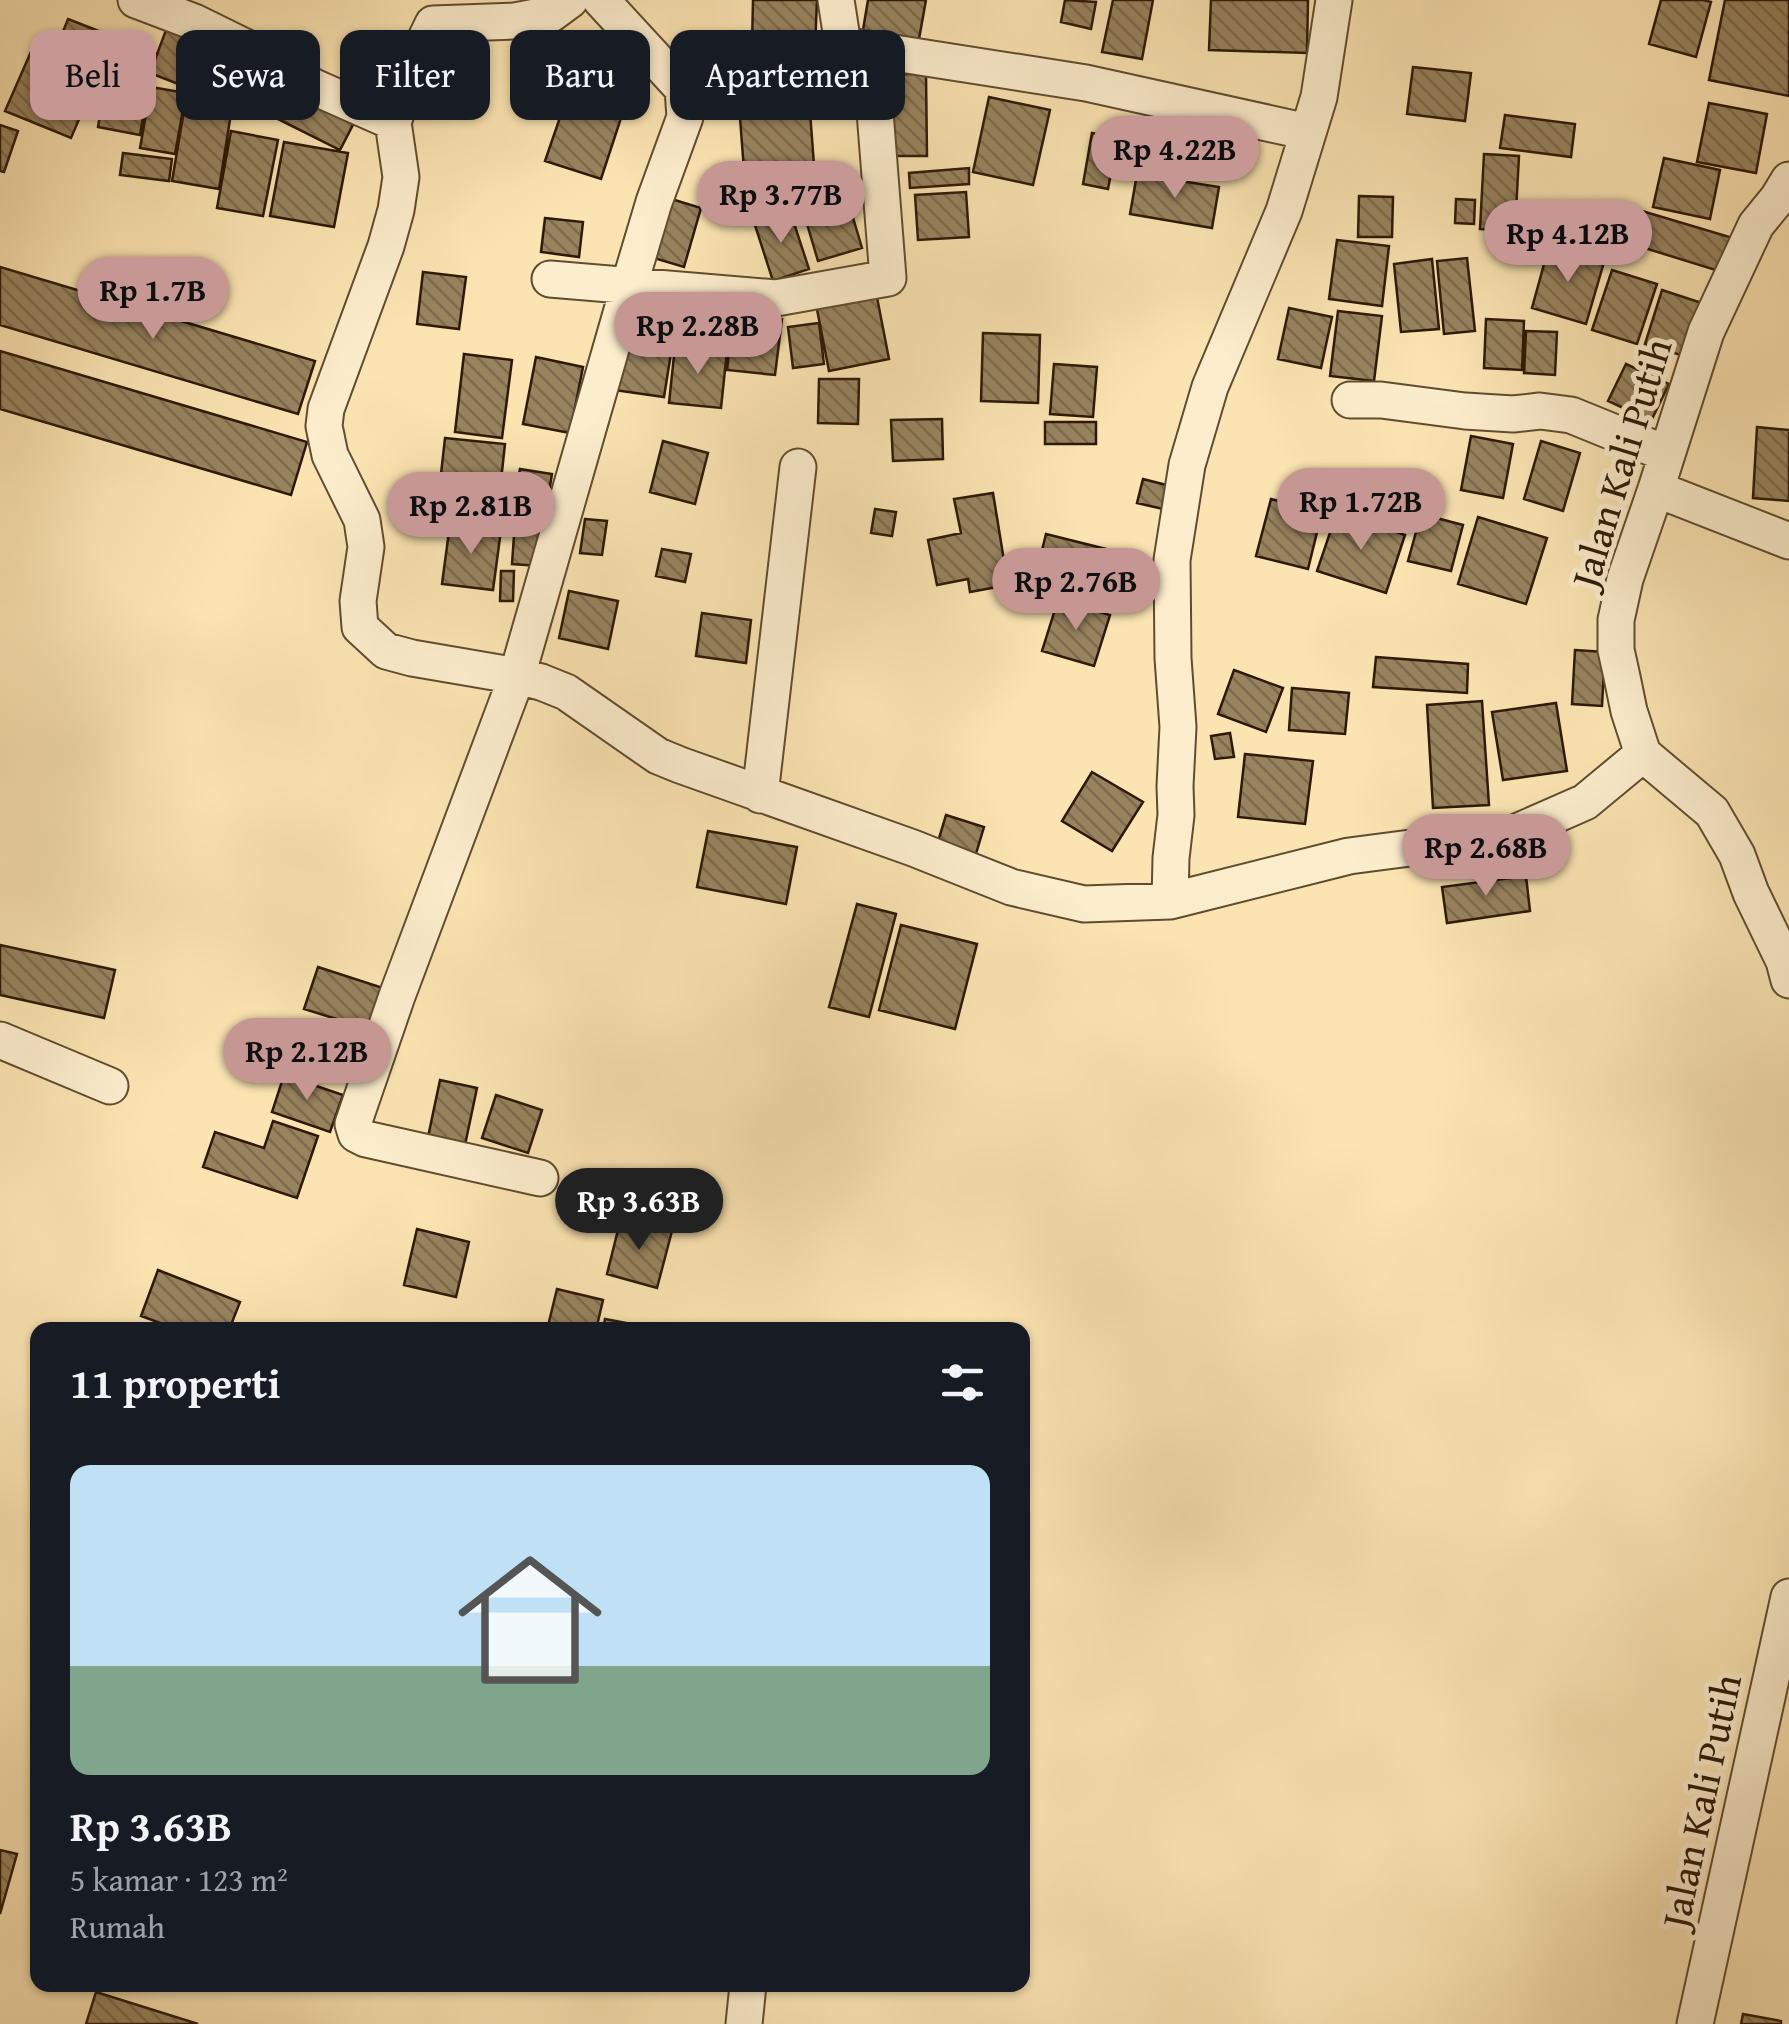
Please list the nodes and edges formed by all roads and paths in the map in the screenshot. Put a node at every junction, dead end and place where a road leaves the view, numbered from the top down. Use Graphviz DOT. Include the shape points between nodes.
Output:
graph roads {
  1 [pos="136,0"];
  2 [pos="570,0"];
  3 [pos="601,0"];
  4 [pos="836,0"];
  5 [pos="1334,0"];
  6 [pos="437,12"];
  7 [pos="841,30"];
  8 [pos="905,54"];
  9 [pos="876,120"];
  10 [pos="393,122"];
  11 [pos="1308,132"];
  12 [pos="1789,180"];
  13 [pos="550,280"];
  14 [pos="629,286"];
  15 [pos="1350,400"];
  16 [pos="1667,454"];
  17 [pos="798,467"];
  18 [pos="1656,489"];
  19 [pos="1789,540"];
  20 [pos="517,676"];
  21 [pos="1643,754"];
  22 [pos="760,794"];
  23 [pos="1170,901"];
  24 [pos="1789,980"];
  25 [pos="0,1040"];
  26 [pos="110,1086"];
  27 [pos="540,1178"];
  28 [pos="1789,1597"];
  29 [pos="747,1992"];
  30 [pos="744,2024"];
  31 [pos="1696,2024"];
  1 -- 10 [label="street"];
  2 -- 6 [label="street" via="552,14 515,21"];
  3 -- 14 [label="street" via="683,89 685,117"];
  4 -- 7 [label="street"];
  5 -- 11 [label="street"];
  6 -- 10 [label="street"];
  8 -- 11 [label="street" via="1086,82"];
  9 -- 14 [label="street" via="888,278 776,298"];
  10 -- 20 [label="street" via="400,177 396,210 324,426 330,455 362,520 360,626 386,651"];
  11 -- 23 [label="street" via="1284,211 1210,387 1187,465 1172,560 1178,727"];
  12 -- 16 [label="street, Jalan Kali Putih" via="1756,225 1727,284"];
  13 -- 14 [label="street"];
  14 -- 20 [label="street"];
  15 -- 16 [label="street" via="1571,415"];
  16 -- 18 [label="street, Jalan Kali Putih"];
  17 -- 22 [label="street"];
  18 -- 19 [label="street"];
  18 -- 21 [label="street, Jalan Kali Putih" via="1616,620 1616,650"];
  20 -- 22 [label="street" via="566,692 658,756"];
  20 -- 27 [label="street" via="353,1124 366,1139"];
  21 -- 23 [label="street" via="1585,802 1510,835 1350,856"];
  21 -- 24 [label="street" via="1712,812"];
  22 -- 23 [label="street" via="1036,894 1084,904"];
  25 -- 26 [label="street"];
  28 -- 31 [label="street, Jalan Kali Putih"];
  29 -- 30 [label="street"];
}
